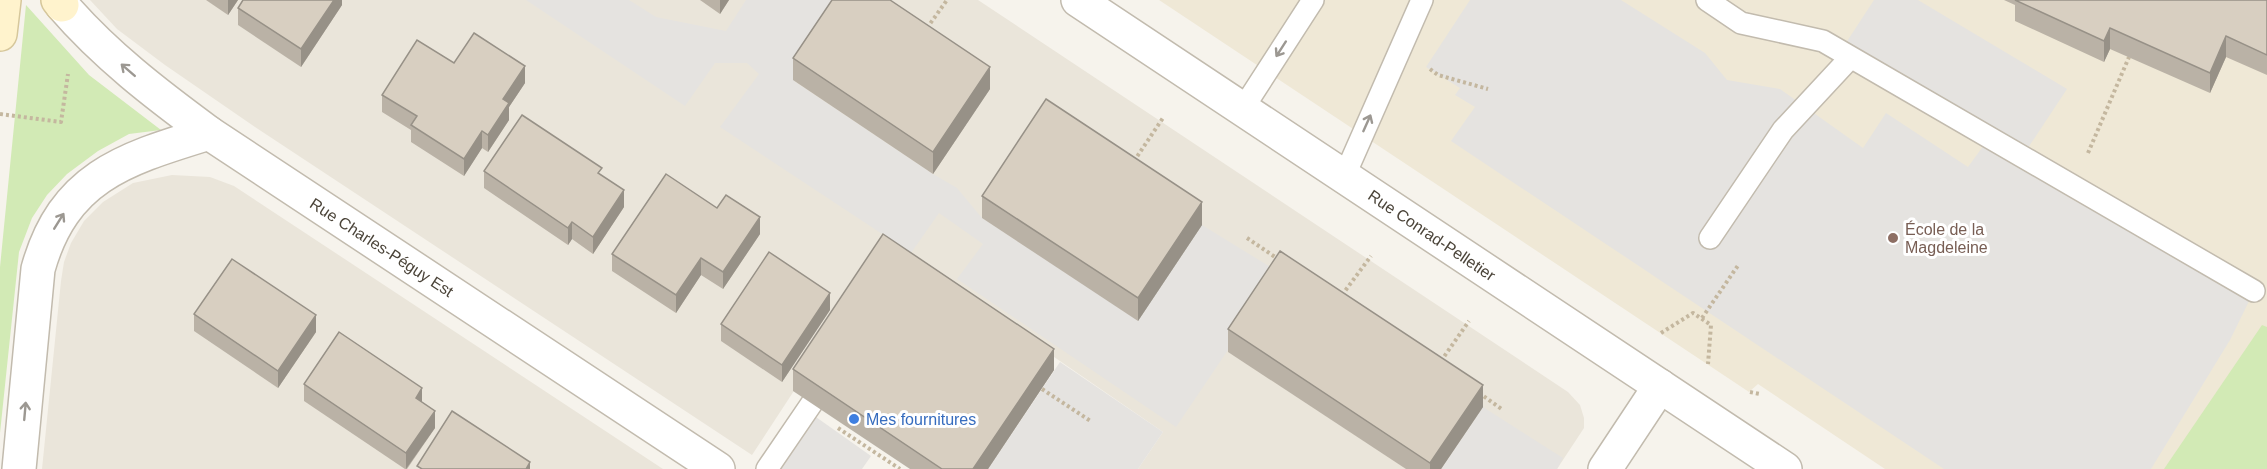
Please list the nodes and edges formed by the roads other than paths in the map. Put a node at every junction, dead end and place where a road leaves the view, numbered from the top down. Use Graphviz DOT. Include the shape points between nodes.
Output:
graph roads {
  1 [pos="4,0"];
  2 [pos="1078,0"];
  3 [pos="1313,0"];
  4 [pos="1422,0"];
  5 [pos="1707,0"];
  6 [pos="60,2"];
  7 [pos="0,34"];
  8 [pos="1850,58"];
  9 [pos="1242,110"];
  10 [pos="209,133"];
  11 [pos="1344,177"];
  12 [pos="1710,238"];
  13 [pos="2254,291"];
  14 [pos="1660,386"];
  15 [pos="810,405"];
  16 [pos="19,469"];
  17 [pos="718,469"];
  18 [pos="767,469"];
  19 [pos="1605,469"];
  20 [pos="1785,469"];
  1 -- 7 [label="street"];
  2 -- 9 [label="street, Rue Conrad-Pelletier"];
  3 -- 9 [label="lane, one-way"];
  11 -- 4 [label="lane, one-way"];
  5 -- 8 [label="lane" via="1741,22 1823,41"];
  10 -- 6 [label="street, Rue Charles-Péguy Est, one-way" via="125,68"];
  8 -- 12 [label="lane" via="1783,130"];
  8 -- 13 [label="lane"];
  9 -- 11 [label="street, Rue Conrad-Pelletier"];
  16 -- 10 [label="street, one-way" via="38,269 45,245 60,218 98,177 158,149"];
  10 -- 17 [label="street, Rue Charles-Péguy Est"];
  11 -- 14 [label="street, Rue Conrad-Pelletier"];
  14 -- 19 [label="street"];
  14 -- 20 [label="street, Rue Conrad-Pelletier"];
  15 -- 18 [label="lane"];
}
